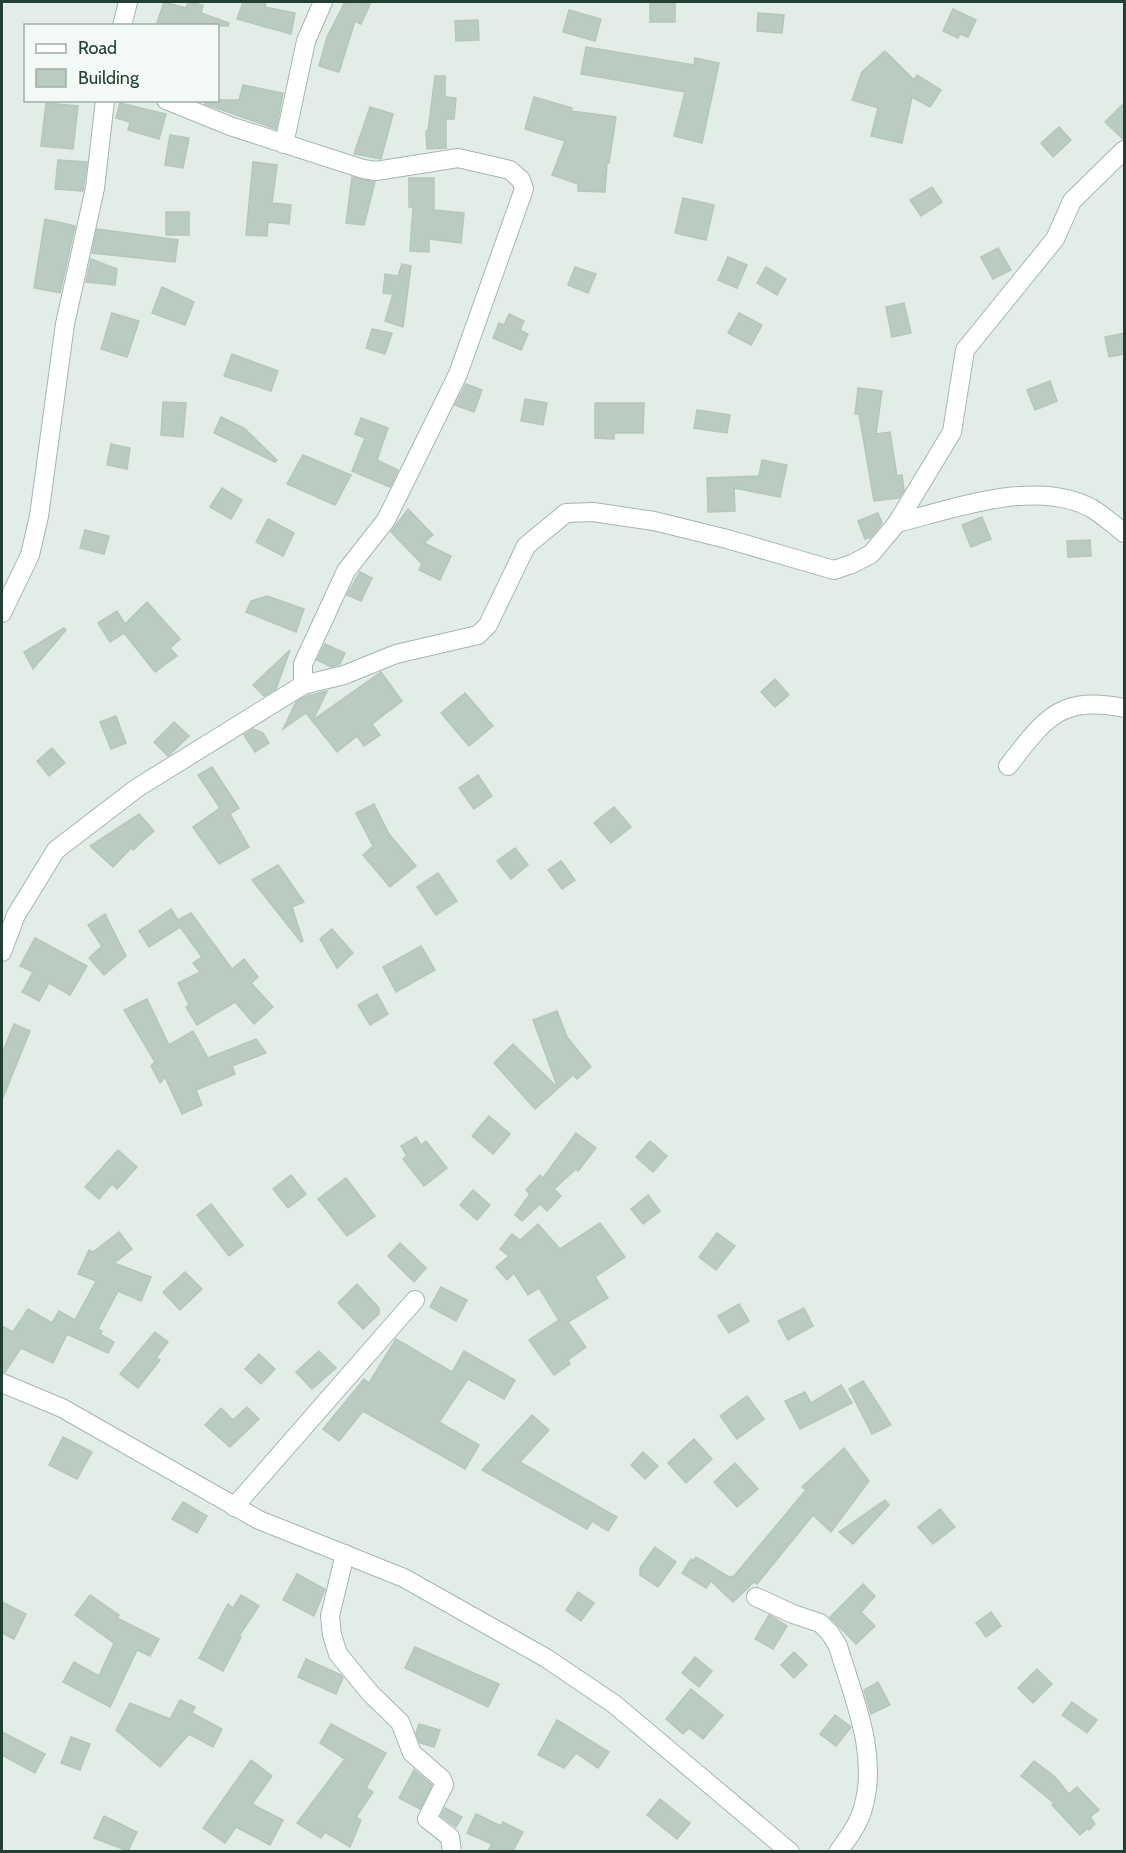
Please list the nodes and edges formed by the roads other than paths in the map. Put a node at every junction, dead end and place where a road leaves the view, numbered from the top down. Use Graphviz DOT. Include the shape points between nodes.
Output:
graph roads {
  1 [pos="128,2"];
  2 [pos="323,2"];
  3 [pos="122,24"];
  4 [pos="105,102"];
  5 [pos="171,102"];
  6 [pos="284,144"];
  7 [pos="1125,150"];
  8 [pos="897,524"];
  9 [pos="1125,533"];
  10 [pos="2,613"];
  11 [pos="303,685"];
  12 [pos="1125,708"];
  13 [pos="1008,766"];
  14 [pos="2,952"];
  15 [pos="415,1300"];
  16 [pos="2,1383"];
  17 [pos="234,1507"];
  18 [pos="345,1554"];
  19 [pos="756,1597"];
  20 [pos="452,1851"];
  21 [pos="790,1851"];
  22 [pos="838,1851"];
  1 -- 3 [label="street"];
  2 -- 6 [label="street" via="306,41"];
  4 -- 10 [label="street" via="95,188 65,324 39,516 30,555"];
  5 -- 6 [label="street"];
  6 -- 11 [label="street" via="376,171 458,158 510,170 524,189 458,374 386,520 346,572 303,664"];
  7 -- 8 [label="street" via="1072,201 1055,239 965,350 952,432"];
  8 -- 9 [label="street" via="1006,496 1039,496 1074,501"];
  8 -- 11 [label="street" via="871,554 834,570 654,521 593,512 566,513 526,546 488,625 478,635 389,656 344,675"];
  11 -- 14 [label="street" via="137,788 56,850 16,915"];
  12 -- 13 [label="street" via="1084,704 1061,711 1044,720"];
  15 -- 17 [label="street"];
  16 -- 17 [label="street" via="62,1408"];
  17 -- 18 [label="street"];
  18 -- 20 [label="street" via="330,1617 338,1654 400,1722 412,1753 442,1779 444,1785 427,1819 450,1837"];
  18 -- 21 [label="street" via="404,1578 566,1671 614,1704"];
  19 -- 22 [label="street" via="820,1623 838,1646 867,1743 868,1764 863,1809"];
}
